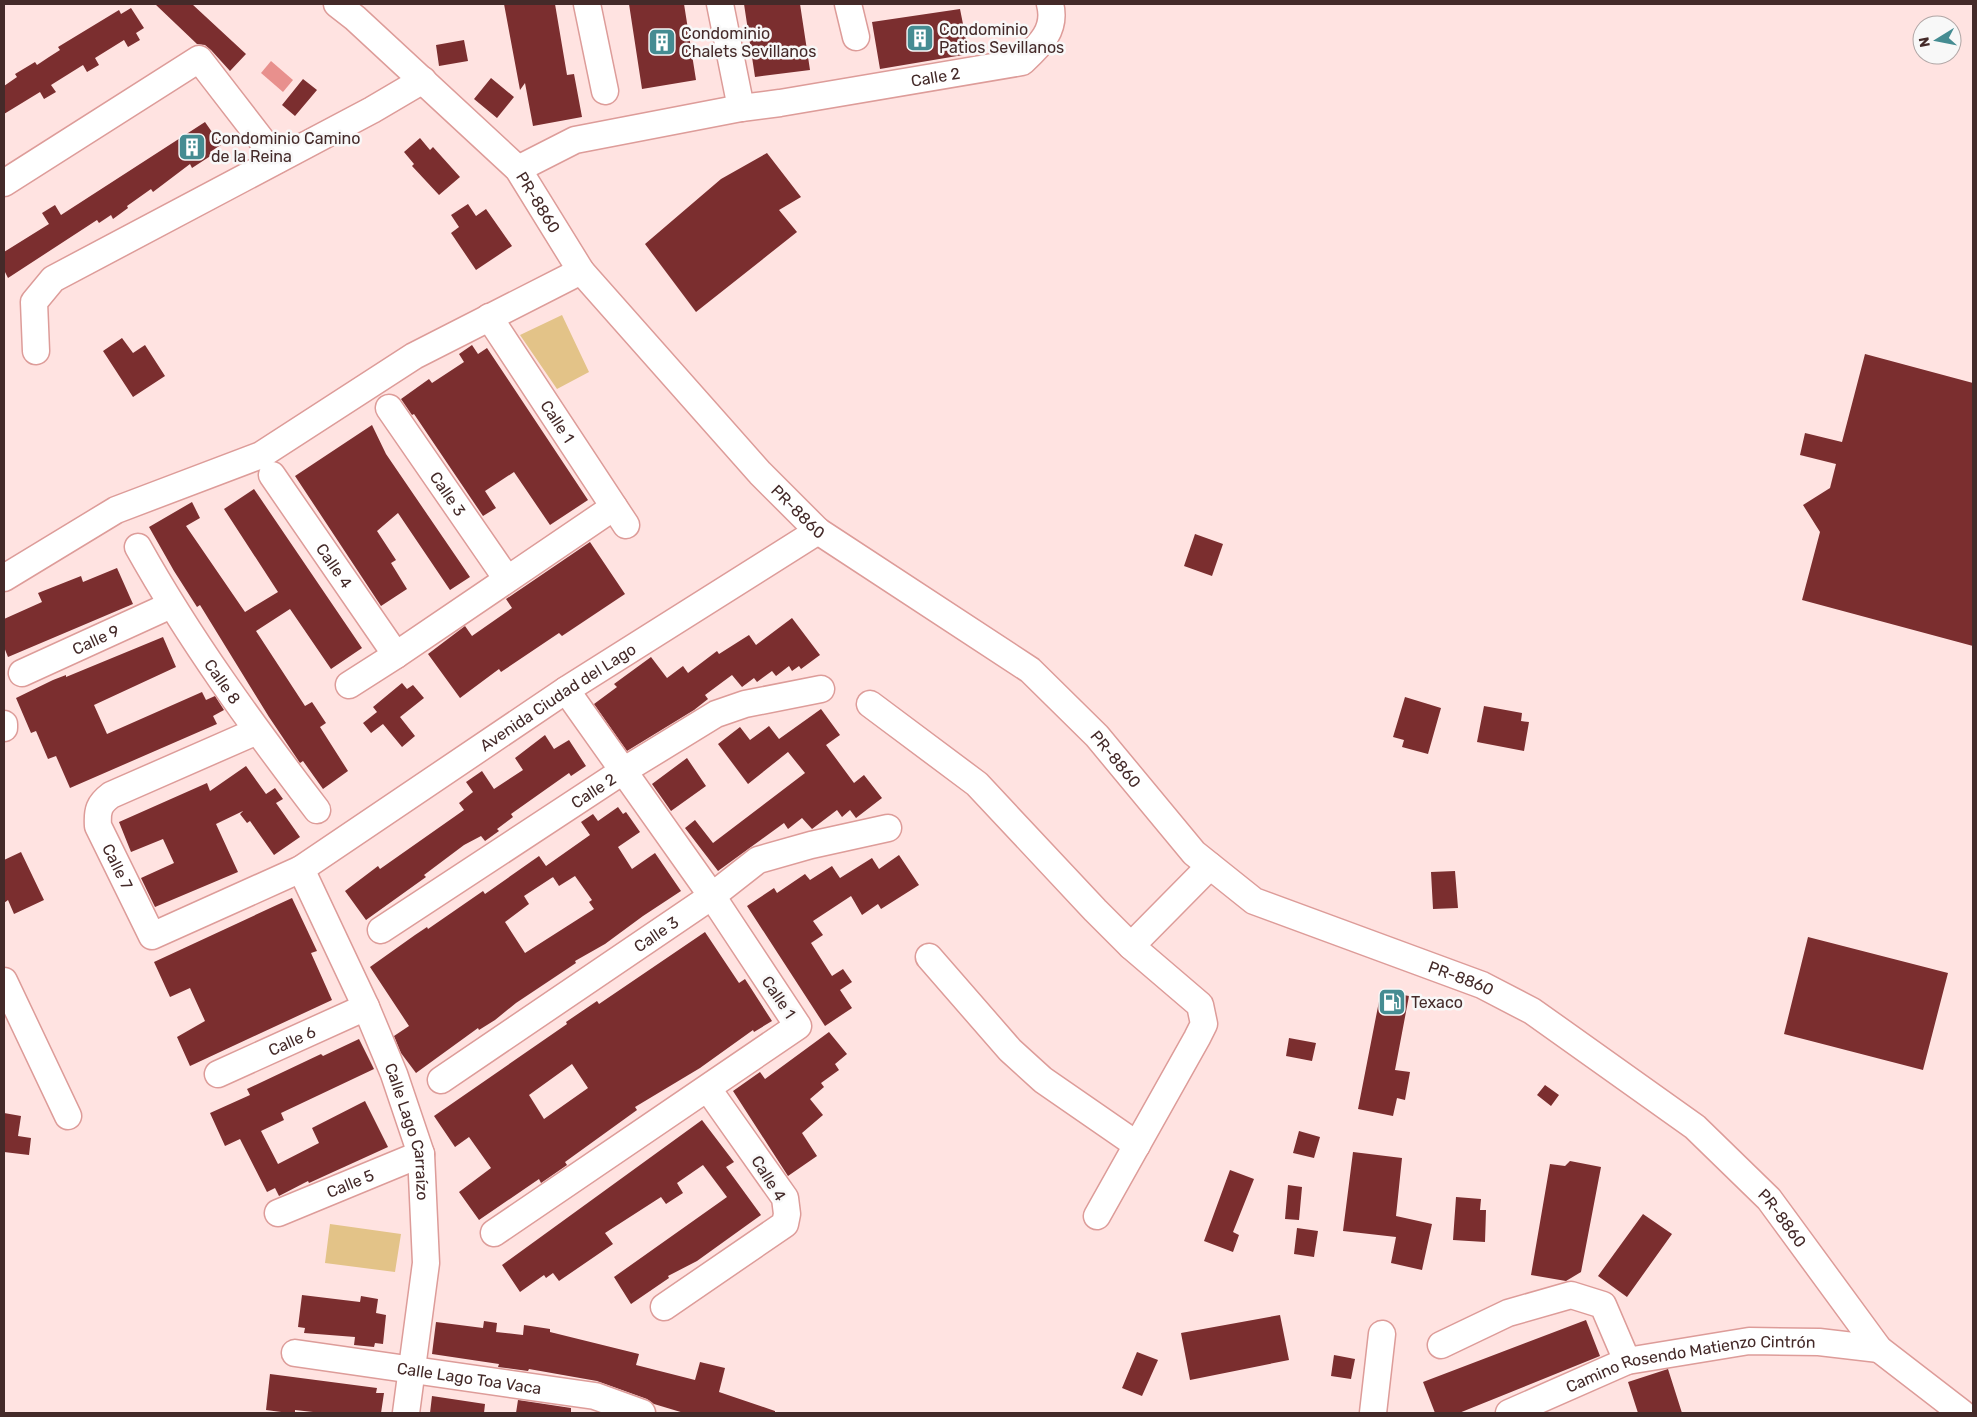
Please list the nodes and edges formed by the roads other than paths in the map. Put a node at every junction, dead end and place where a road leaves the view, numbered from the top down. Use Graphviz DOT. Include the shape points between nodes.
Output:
graph roads {
  1 [pos="337,4"];
  2 [pos="587,4"];
  3 [pos="720,4"];
  4 [pos="848,4"];
  5 [pos="1050,4"];
  6 [pos="856,36"];
  7 [pos="423,80"];
  8 [pos="605,91"];
  9 [pos="741,108"];
  10 [pos="278,160"];
  11 [pos="518,169"];
  12 [pos="4,183"];
  13 [pos="581,271"];
  14 [pos="489,317"];
  15 [pos="36,351"];
  16 [pos="389,408"];
  17 [pos="272,475"];
  18 [pos="818,531"];
  19 [pos="138,547"];
  20 [pos="4,578"];
  21 [pos="507,578"];
  22 [pos="171,605"];
  23 [pos="396,655"];
  24 [pos="22,672"];
  25 [pos="349,685"];
  26 [pos="821,689"];
  27 [pos="566,690"];
  28 [pos="870,704"];
  29 [pos="256,731"];
  30 [pos="623,771"];
  31 [pos="317,810"];
  32 [pos="888,828"];
  33 [pos="1210,866"];
  34 [pos="301,869"];
  35 [pos="712,896"];
  36 [pos="381,930"];
  37 [pos="1131,946"];
  38 [pos="929,957"];
  39 [pos="4,981"];
  40 [pos="366,1007"];
  41 [pos="218,1074"];
  42 [pos="442,1080"];
  43 [pos="708,1089"];
  44 [pos="68,1116"];
  45 [pos="1137,1145"];
  46 [pos="421,1154"];
  47 [pos="278,1213"];
  48 [pos="1097,1216"];
  49 [pos="494,1233"];
  50 [pos="664,1307"];
  51 [pos="1382,1334"];
  52 [pos="1441,1345"];
  53 [pos="1879,1349"];
  54 [pos="295,1353"];
  55 [pos="1627,1361"];
  56 [pos="412,1369"];
  57 [pos="406,1413"];
  58 [pos="642,1413"];
  59 [pos="1372,1413"];
  60 [pos="1509,1413"];
  61 [pos="1962,1413"];
  1 -- 7 [label="street, PR-8860 / PR-8860"];
  2 -- 8 [label="street"];
  3 -- 9 [label="street"];
  4 -- 6 [label="street"];
  5 -- 9 [label="street, Calle 2" via="1052,12 1045,40 1022,62"];
  7 -- 10 [label="street"];
  7 -- 11 [label="street, PR-8860 / PR-8860"];
  9 -- 11 [label="street, Calle 2" via="575,140"];
  10 -- 12 [label="street" via="199,59"];
  10 -- 15 [label="street" via="53,279 34,302"];
  11 -- 13 [label="street, PR-8860 / PR-8860"];
  13 -- 14 [label="street"];
  13 -- 18 [label="street, PR-8860 / PR-8860" via="760,473"];
  14 -- 20 [label="street" via="414,356 260,455 116,510"];
  14 -- 21 [label="street, Calle 1" via="620,516"];
  16 -- 21 [label="street, Calle 3"];
  17 -- 23 [label="street, Calle 4"];
  18 -- 27 [label="street, Avenida Ciudad del Lago"];
  18 -- 33 [label="street, PR-8860 / PR-8860" via="1030,670 1096,736 1194,853"];
  19 -- 22 [label="street, Calle 8"];
  21 -- 23 [label="street"];
  22 -- 24 [label="street, Calle 9"];
  22 -- 29 [label="street, Calle 8"];
  23 -- 25 [label="street"];
  26 -- 30 [label="street, Calle 2" via="745,704 716,714"];
  27 -- 30 [label="street, Calle 1"];
  27 -- 34 [label="street, Avenida Ciudad del Lago"];
  28 -- 37 [label="street" via="977,784"];
  29 -- 31 [label="street, Calle 8"];
  29 -- 34 [label="street, Calle 7" via="111,795 100,803 98,826 152,936"];
  30 -- 35 [label="street, Calle 1"];
  30 -- 36 [label="street, Calle 2"];
  32 -- 35 [label="street, Calle 3" via="758,860"];
  33 -- 37 [label="street"];
  33 -- 53 [label="street, PR-8860 / PR-8860" via="1254,901 1482,985 1532,1011 1691,1124 1769,1199"];
  34 -- 40 [label="street, Calle Lago Carraízo"];
  35 -- 42 [label="street, Calle 3"];
  35 -- 43 [label="street, Calle 1" via="798,1026"];
  37 -- 45 [label="street" via="1200,1005 1204,1024"];
  38 -- 45 [label="street" via="1010,1050 1043,1080"];
  39 -- 44 [label="street"];
  40 -- 41 [label="street, Calle 6"];
  40 -- 46 [label="street, Calle Lago Carraízo" via="394,1074"];
  43 -- 49 [label="street, Calle 1"];
  43 -- 50 [label="street, Calle 4" via="785,1198 785,1224"];
  45 -- 48 [label="street"];
  46 -- 47 [label="street, Calle 5"];
  46 -- 56 [label="street, Calle Lago Carraízo" via="426,1263"];
  51 -- 59 [label="street"];
  52 -- 55 [label="street" via="1508,1313 1571,1295 1603,1305"];
  53 -- 55 [label="street, Camino Rosendo Matienzo Cintrón" via="1819,1342 1749,1341"];
  53 -- 61 [label="street, PR-8860 / PR-8860"];
  54 -- 56 [label="street, Calle Lago Toa Vaca"];
  55 -- 60 [label="street, Camino Rosendo Matienzo Cintrón"];
  56 -- 57 [label="street, Calle Lago Carraízo"];
  56 -- 58 [label="street, Calle Lago Toa Vaca" via="595,1396"];
}
